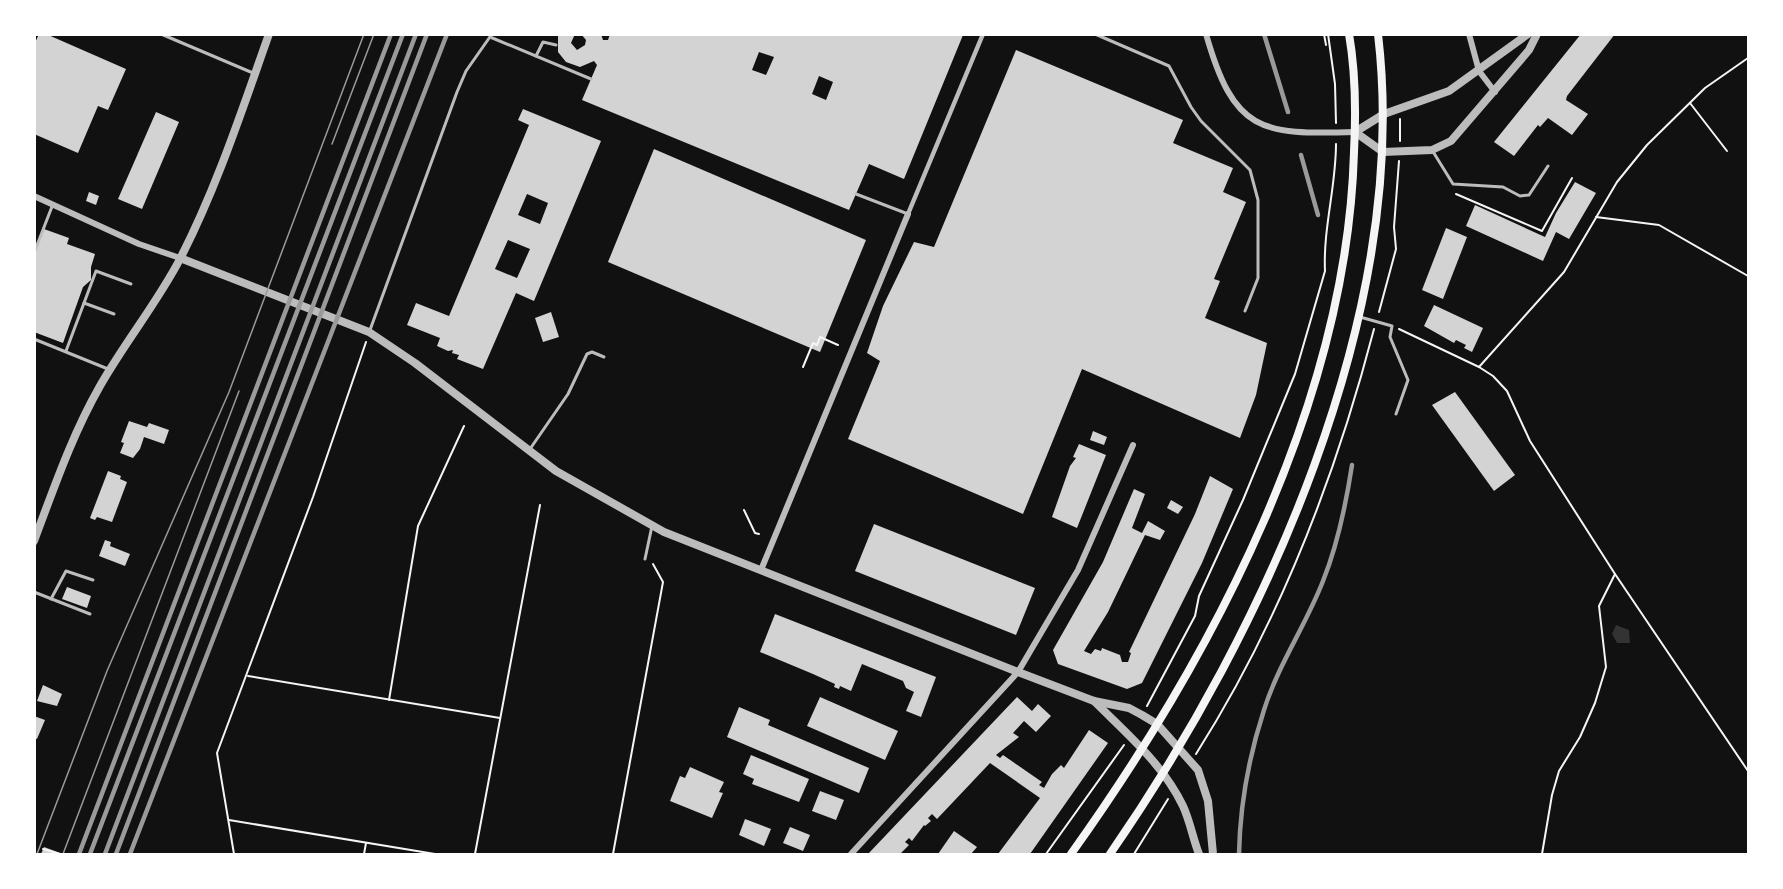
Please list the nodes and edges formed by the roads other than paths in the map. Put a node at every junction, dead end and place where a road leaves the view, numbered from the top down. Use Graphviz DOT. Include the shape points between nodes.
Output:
graph roads {
  1 [pos="161,34"];
  2 [pos="269,34"];
  3 [pos="983,34"];
  4 [pos="1095,34"];
  5 [pos="1206,34"];
  6 [pos="1350,34"];
  7 [pos="1378,34"];
  8 [pos="1469,34"];
  9 [pos="1528,34"];
  10 [pos="1537,34"];
  11 [pos="491,36"];
  12 [pos="556,45"];
  13 [pos="536,56"];
  14 [pos="1479,71"];
  15 [pos="255,74"];
  16 [pos="591,79"];
  17 [pos="1495,92"];
  18 [pos="1384,114"];
  19 [pos="1355,132"];
  20 [pos="1432,150"];
  21 [pos="1383,152"];
  22 [pos="1548,166"];
  23 [pos="856,195"];
  24 [pos="34,196"];
  25 [pos="53,204"];
  26 [pos="908,214"];
  27 [pos="34,253"];
  28 [pos="180,258"];
  29 [pos="131,284"];
  30 [pos="84,303"];
  31 [pos="1245,311"];
  32 [pos="114,314"];
  33 [pos="1358,317"];
  34 [pos="369,332"];
  35 [pos="34,339"];
  36 [pos="66,351"];
  37 [pos="604,357"];
  38 [pos="110,370"];
  39 [pos="1396,414"];
  40 [pos="1133,445"];
  41 [pos="529,451"];
  42 [pos="652,526"];
  43 [pos="34,541"];
  44 [pos="645,559"];
  45 [pos="761,570"];
  46 [pos="93,580"];
  47 [pos="34,591"];
  48 [pos="51,599"];
  49 [pos="90,614"];
  50 [pos="1018,672"];
  51 [pos="1094,701"];
  52 [pos="1157,724"];
  53 [pos="1142,748"];
  54 [pos="1180,748"];
  55 [pos="1163,776"];
  56 [pos="851,855"];
  57 [pos="1071,855"];
  58 [pos="1110,855"];
  59 [pos="1198,855"];
  60 [pos="1213,855"];
  1 -- 15 [label="lane"];
  2 -- 15 [label="street"];
  3 -- 26 [label="street"];
  4 -- 31 [label="lane" via="1169,66 1191,107 1250,170 1258,200 1258,278"];
  5 -- 19 [label="street" via="1218,77 1231,98 1253,120 1283,132"];
  6 -- 19 [label="main road" via="1356,89"];
  7 -- 18 [label="main road"];
  8 -- 14 [label="street"];
  9 -- 14 [label="street"];
  10 -- 17 [label="street"];
  11 -- 13 [label="lane"];
  11 -- 34 [label="lane" via="466,71 457,92"];
  12 -- 13 [label="lane" via="543,42"];
  13 -- 16 [label="lane"];
  14 -- 17 [label="street"];
  14 -- 18 [label="street" via="1449,91"];
  15 -- 28 [label="street" via="222,164"];
  17 -- 20 [label="street" via="1451,141"];
  18 -- 19 [label="street"];
  18 -- 21 [label="main road"];
  19 -- 21 [label="street"];
  19 -- 52 [label="main road" via="1347,243 1333,320 1314,388 1239,573"];
  20 -- 21 [label="street"];
  20 -- 22 [label="lane" via="1453,184 1503,187 1520,196 1529,195"];
  21 -- 33 [label="main road" via="1375,239"];
  23 -- 26 [label="lane"];
  24 -- 25 [label="street"];
  25 -- 27 [label="lane"];
  25 -- 28 [label="street" via="139,244"];
  26 -- 45 [label="street"];
  28 -- 34 [label="street"];
  28 -- 38 [label="street"];
  29 -- 30 [label="lane" via="96,271"];
  30 -- 32 [label="lane"];
  30 -- 36 [label="lane"];
  33 -- 39 [label="lane" via="1392,326 1390,337 1408,380"];
  33 -- 54 [label="main road" via="1318,450 1290,525 1233,651"];
  34 -- 41 [label="street"];
  35 -- 36 [label="lane"];
  36 -- 38 [label="lane"];
  37 -- 41 [label="lane" via="586,354 568,394"];
  38 -- 43 [label="street" via="76,434"];
  40 -- 50 [label="street" via="1078,570"];
  41 -- 42 [label="street" via="556,471"];
  42 -- 44 [label="lane"];
  42 -- 45 [label="street"];
  45 -- 50 [label="street"];
  46 -- 48 [label="lane" via="66,571"];
  47 -- 48 [label="lane"];
  48 -- 49 [label="lane"];
  50 -- 51 [label="street"];
  50 -- 56 [label="street"];
  51 -- 52 [label="street" via="1130,708"];
  51 -- 53 [label="street"];
  52 -- 53 [label="main road"];
  52 -- 54 [label="street"];
  53 -- 55 [label="street"];
  53 -- 57 [label="main road"];
  54 -- 55 [label="main road"];
  54 -- 60 [label="street" via="1198,770 1203,786 1211,819"];
  55 -- 58 [label="main road"];
  55 -- 59 [label="street" via="1183,807"];
}
